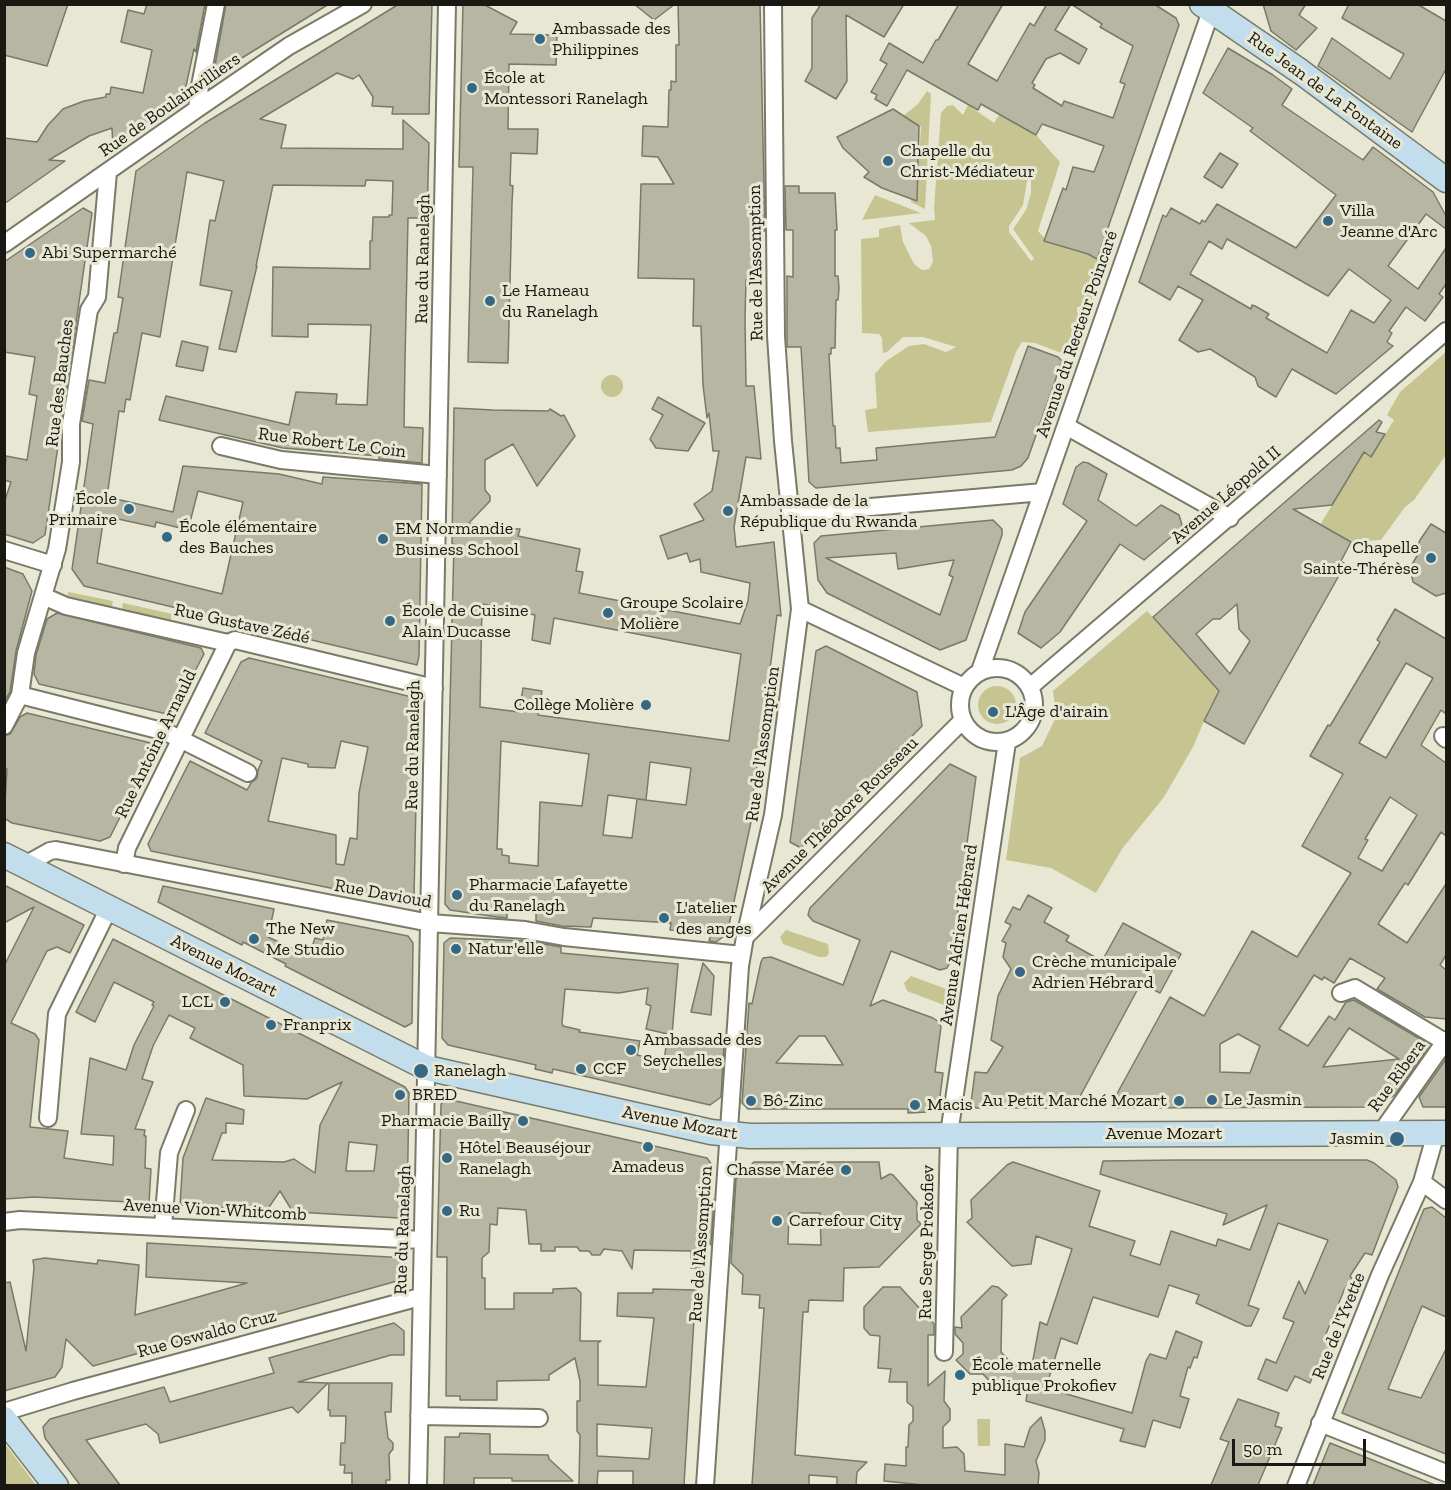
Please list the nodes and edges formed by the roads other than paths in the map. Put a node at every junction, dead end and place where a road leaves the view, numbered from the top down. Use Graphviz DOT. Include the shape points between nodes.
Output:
graph roads {
  1 [pos="216,4"];
  2 [pos="363,4"];
  3 [pos="447,4"];
  4 [pos="773,4"];
  5 [pos="1209,7"];
  6 [pos="197,109"];
  7 [pos="108,172"];
  8 [pos="1446,180"];
  9 [pos="4,244"];
  10 [pos="1446,331"];
  11 [pos="1066,426"];
  12 [pos="221,446"];
  13 [pos="438,474"];
  14 [pos="1043,492"];
  15 [pos="790,514"];
  16 [pos="1230,518"];
  17 [pos="4,550"];
  18 [pos="53,565"];
  19 [pos="43,596"];
  20 [pos="800,609"];
  21 [pos="228,643"];
  22 [pos="980,671"];
  23 [pos="964,687"];
  24 [pos="1030,687"];
  25 [pos="434,688"];
  26 [pos="20,695"];
  27 [pos="963,720"];
  28 [pos="4,726"];
  29 [pos="182,740"];
  30 [pos="1007,742"];
  31 [pos="248,773"];
  32 [pos="15,860"];
  33 [pos="124,864"];
  34 [pos="109,908"];
  35 [pos="430,923"];
  36 [pos="745,937"];
  37 [pos="742,955"];
  38 [pos="1341,993"];
  39 [pos="1446,1041"];
  40 [pos="427,1068"];
  41 [pos="186,1110"];
  42 [pos="48,1118"];
  43 [pos="1441,1133"];
  44 [pos="949,1134"];
  45 [pos="1380,1134"];
  46 [pos="727,1135"];
  47 [pos="1422,1182"];
  48 [pos="1446,1200"];
  49 [pos="4,1222"];
  50 [pos="163,1227"];
  51 [pos="423,1240"];
  52 [pos="420,1297"];
  53 [pos="944,1352"];
  54 [pos="4,1412"];
  55 [pos="419,1416"];
  56 [pos="539,1418"];
  57 [pos="4,1419"];
  58 [pos="1320,1423"];
  59 [pos="1446,1473"];
  60 [pos="56,1485"];
  61 [pos="418,1485"];
  62 [pos="705,1485"];
  63 [pos="1296,1485"];
  1 -- 6 [label="street"];
  2 -- 6 [label="street, Rue de Boulainvilliers" via="289,46"];
  3 -- 13 [label="street, Rue du Ranelagh"];
  4 -- 15 [label="street, Rue de l'Assomption" via="776,336"];
  5 -- 8 [label="street, Rue Jean de La Fontaine"];
  5 -- 11 [label="street, Avenue du Recteur Poincaré"];
  6 -- 7 [label="street, Rue de Boulainvilliers"];
  7 -- 9 [label="street, Rue de Boulainvilliers"];
  7 -- 18 [label="street, Rue des Bauches" via="97,297 89,310 71,424 71,462"];
  10 -- 16 [label="street, Avenue Léopold II"];
  11 -- 14 [label="street, Avenue du Recteur Poincaré"];
  11 -- 16 [label="street"];
  12 -- 13 [label="street, Rue Robert Le Coin" via="281,460"];
  13 -- 25 [label="street, Rue du Ranelagh"];
  14 -- 15 [label="street"];
  14 -- 22 [label="street, Avenue du Recteur Poincaré"];
  15 -- 20 [label="street, Rue de l'Assomption"];
  16 -- 24 [label="street, Avenue Léopold II"];
  17 -- 18 [label="street"];
  18 -- 19 [label="street, Rue des Bauches"];
  19 -- 21 [label="street, Rue Gustave Zédé" via="66,606"];
  19 -- 26 [label="street, Rue des Bauches" via="26,653"];
  20 -- 23 [label="street"];
  20 -- 36 [label="street, Rue de l'Assomption" via="773,815"];
  21 -- 25 [label="street, Rue Gustave Zédé" via="236,640"];
  21 -- 29 [label="street, Rue Antoine Arnauld"];
  22 -- 23 [label="street"];
  22 -- 24 [label="street" via="1011,670"];
  23 -- 27 [label="street" via="960,703"];
  24 -- 30 [label="street" via="1032,718 1026,729"];
  25 -- 35 [label="street, Rue du Ranelagh"];
  26 -- 28 [label="street, Rue des Bauches"];
  26 -- 29 [label="street" via="165,732"];
  27 -- 30 [label="street" via="976,736 996,743"];
  27 -- 36 [label="street, Avenue Théodore Rousseau"];
  29 -- 31 [label="street"];
  29 -- 33 [label="street, Rue Antoine Arnauld" via="127,848"];
  30 -- 44 [label="street, Avenue Adrien Hébrard"];
  32 -- 33 [label="street, Rue Davioud" via="56,850"];
  32 -- 34 [label="street, Avenue Mozart"];
  33 -- 35 [label="street, Rue Davioud"];
  34 -- 40 [label="street, Avenue Mozart"];
  34 -- 42 [label="street" via="57,1014"];
  35 -- 37 [label="street, Rue Davioud"];
  35 -- 40 [label="street, Rue du Ranelagh"];
  36 -- 37 [label="street, Rue de l'Assomption"];
  37 -- 46 [label="street, Rue de l'Assomption"];
  38 -- 39 [label="street" via="1355,988"];
  39 -- 45 [label="street, Rue Ribera"];
  40 -- 46 [label="street, Avenue Mozart"];
  40 -- 51 [label="street, Rue du Ranelagh"];
  41 -- 50 [label="street" via="170,1153"];
  43 -- 45 [label="street, Avenue Mozart"];
  43 -- 47 [label="street, Rue de l'Yvette"];
  44 -- 45 [label="street, Avenue Mozart"];
  44 -- 46 [label="street, Avenue Mozart"];
  44 -- 53 [label="street, Rue Serge Prokofiev"];
  46 -- 62 [label="street, Rue de l'Assomption"];
  47 -- 48 [label="street"];
  47 -- 58 [label="street, Rue de l'Yvette"];
  49 -- 50 [label="street, Avenue Vion-Whitcomb"];
  50 -- 51 [label="street, Avenue Vion-Whitcomb"];
  51 -- 52 [label="street, Rue du Ranelagh"];
  52 -- 54 [label="street, Rue Oswaldo Cruz"];
  52 -- 55 [label="street, Rue du Ranelagh"];
  55 -- 56 [label="street"];
  55 -- 61 [label="street, Rue du Ranelagh"];
  57 -- 60 [label="street"];
  58 -- 59 [label="street"];
  58 -- 63 [label="street, Rue de l'Yvette"];
}
